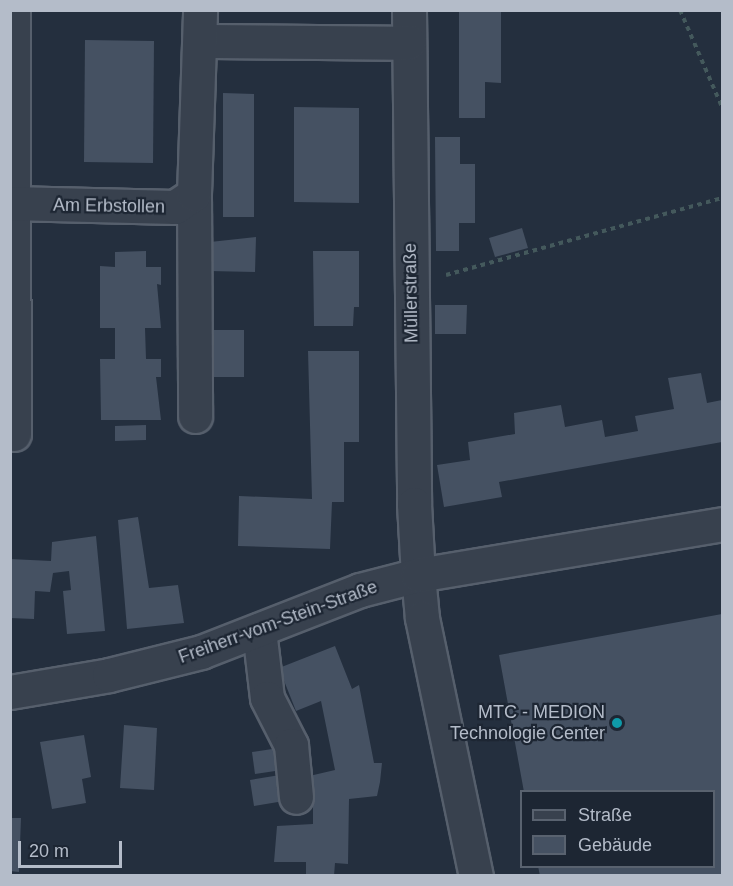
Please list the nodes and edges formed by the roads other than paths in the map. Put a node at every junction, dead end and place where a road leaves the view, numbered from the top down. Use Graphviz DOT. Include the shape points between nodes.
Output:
graph roads {
  1 [pos="13,10"];
  2 [pos="409,10"];
  3 [pos="200,26"];
  4 [pos="409,43"];
  5 [pos="194,194"];
  6 [pos="12,203"];
  7 [pos="195,416"];
  8 [pos="14,434"];
  9 [pos="723,524"];
  10 [pos="418,575"];
  11 [pos="259,630"];
  12 [pos="10,692"];
  13 [pos="296,797"];
  14 [pos="476,876"];
  1 -- 6 [label="street"];
  2 -- 4 [label="street, Müllerstraße"];
  3 -- 4 [label="street"];
  3 -- 5 [label="street"];
  4 -- 10 [label="street, Müllerstraße"];
  5 -- 6 [label="street, Am Erbstollen" via="175,207"];
  5 -- 7 [label="street"];
  6 -- 8 [label="street"];
  9 -- 10 [label="street, Freiherr-vom-Stein-Straße"];
  10 -- 11 [label="street, Freiherr-vom-Stein-Straße" via="360,590"];
  10 -- 14 [label="street, Müllerstraße" via="422,618"];
  11 -- 12 [label="street, Freiherr-vom-Stein-Straße" via="201,652 109,675"];
  11 -- 13 [label="street" via="267,699 291,745"];
}
